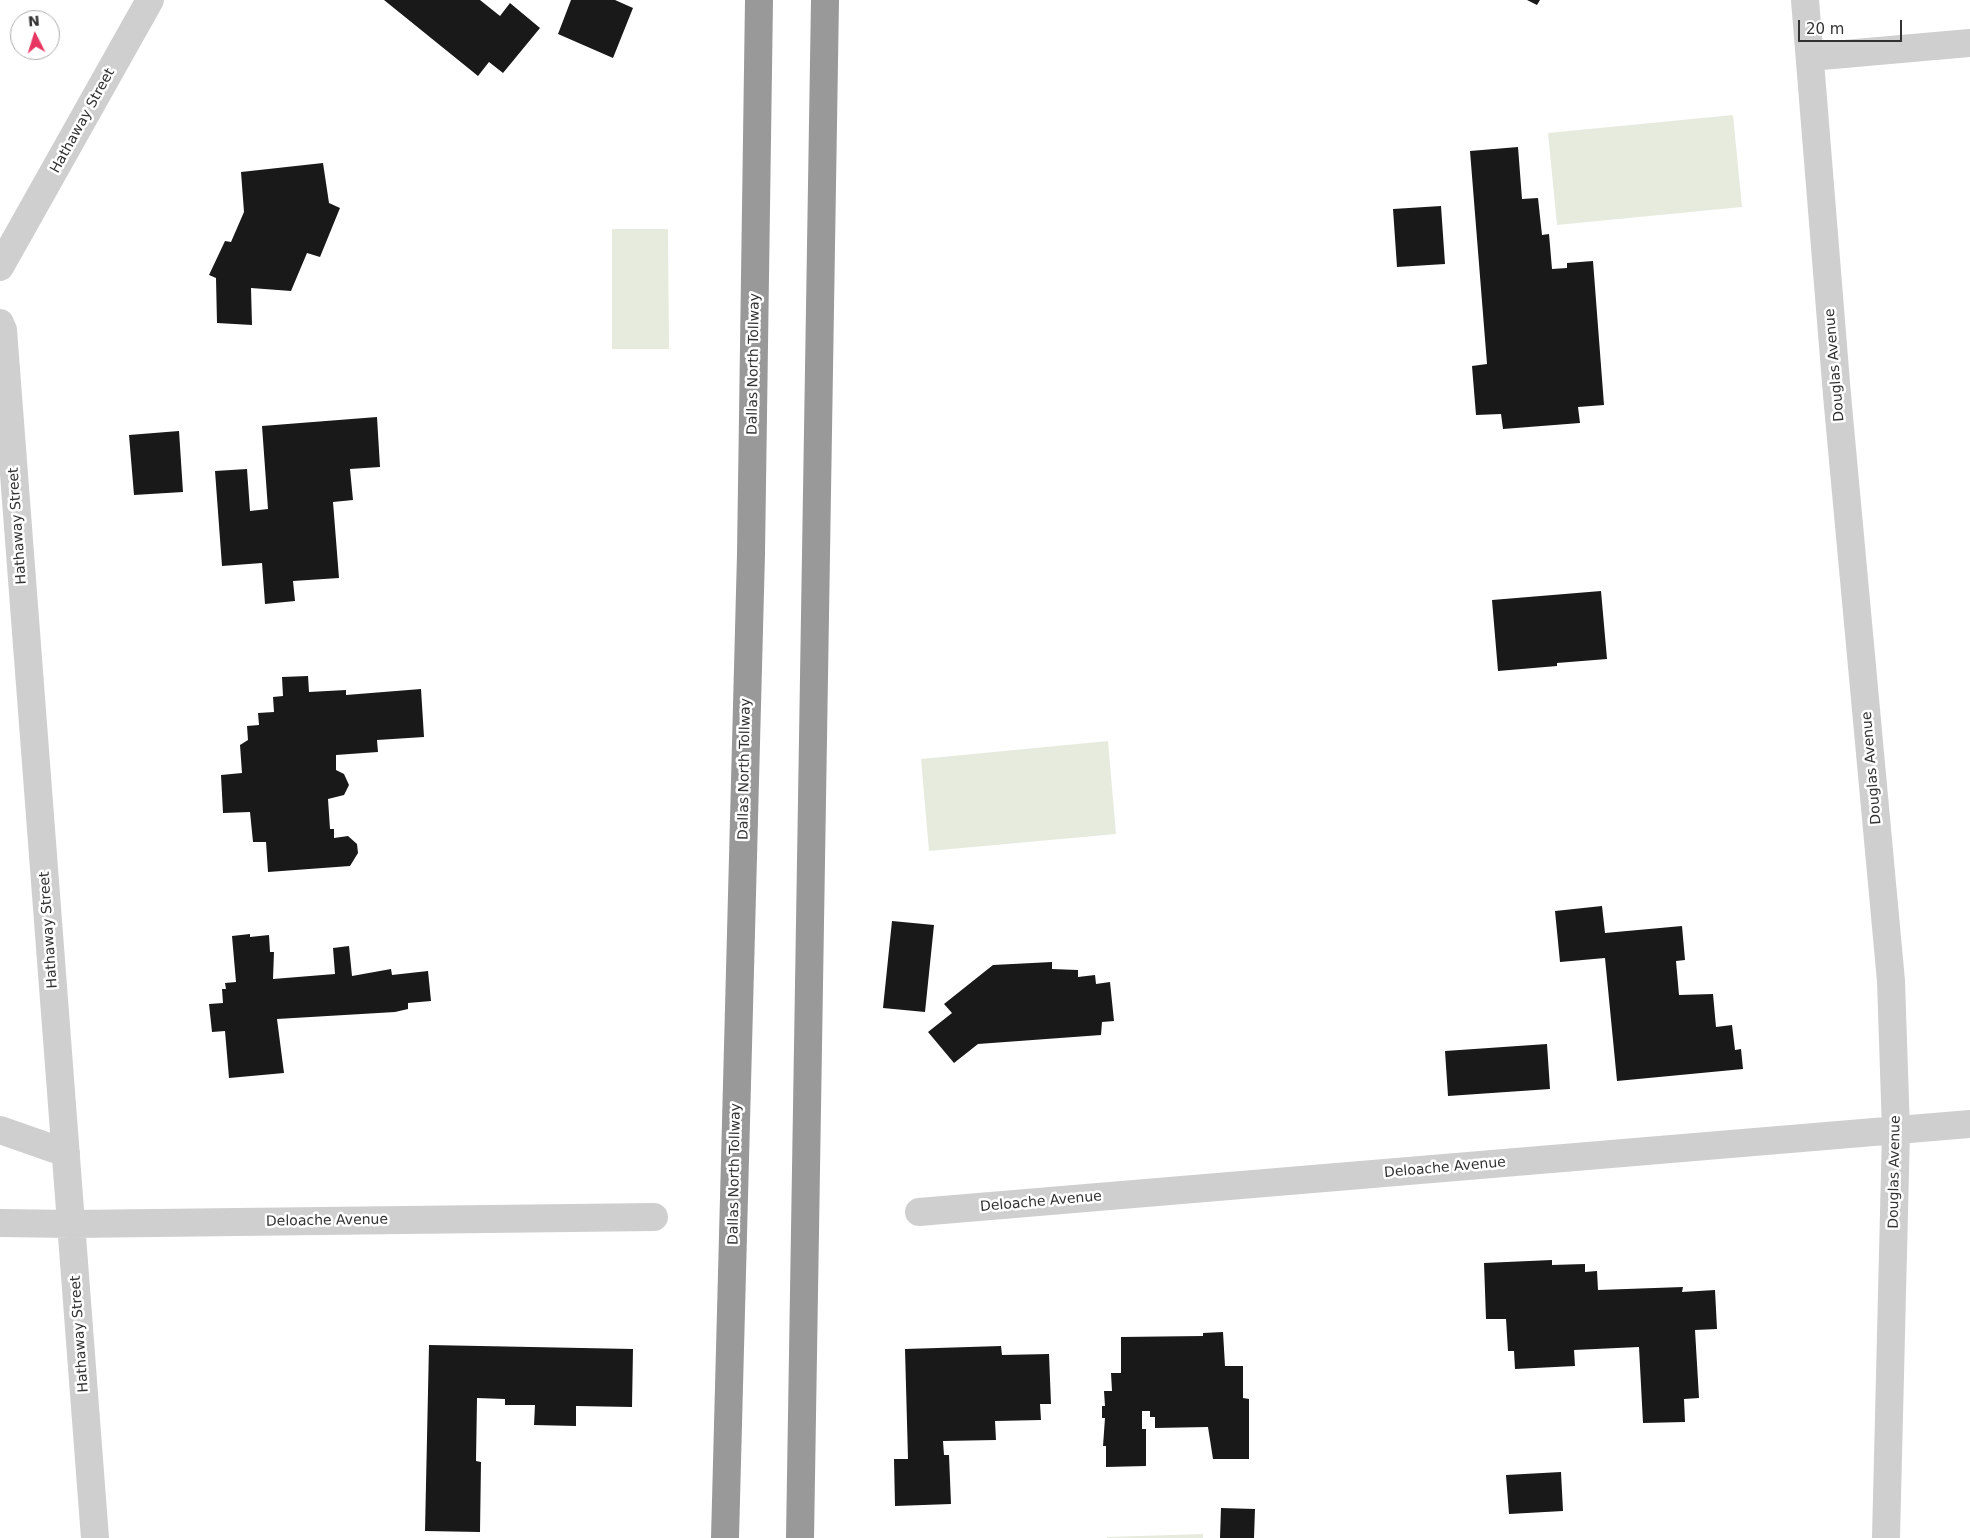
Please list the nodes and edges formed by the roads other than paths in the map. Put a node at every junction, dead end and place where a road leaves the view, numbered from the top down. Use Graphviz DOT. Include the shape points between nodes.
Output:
graph roads {
  1 [pos="150,0"];
  2 [pos="760,0"];
  3 [pos="825,0"];
  4 [pos="1805,0"];
  5 [pos="1970,43"];
  6 [pos="1810,57"];
  7 [pos="0,267"];
  8 [pos="0,323"];
  9 [pos="1970,1124"];
  10 [pos="0,1130"];
  11 [pos="1896,1131"];
  12 [pos="66,1152"];
  13 [pos="919,1212"];
  14 [pos="654,1217"];
  15 [pos="0,1223"];
  16 [pos="72,1224"];
  17 [pos="95,1538"];
  18 [pos="725,1538"];
  19 [pos="800,1538"];
  20 [pos="1886,1538"];
  1 -- 7 [label="street, Hathaway Street"];
  2 -- 18 [label="highway, Dallas North Tollway" via="751,544"];
  3 -- 19 [label="highway"];
  4 -- 6 [label="street, Douglas Avenue"];
  5 -- 6 [label="street"];
  6 -- 11 [label="street, Douglas Avenue" via="1888,952"];
  8 -- 12 [label="street, Hathaway Street"];
  9 -- 11 [label="street, Deloache Avenue"];
  10 -- 12 [label="street"];
  11 -- 13 [label="street, Deloache Avenue"];
  11 -- 20 [label="street, Douglas Avenue"];
  12 -- 16 [label="street, Hathaway Street"];
  14 -- 16 [label="street, Deloache Avenue"];
  15 -- 16 [label="street, Deloache Avenue"];
  16 -- 17 [label="street, Hathaway Street"];
}
